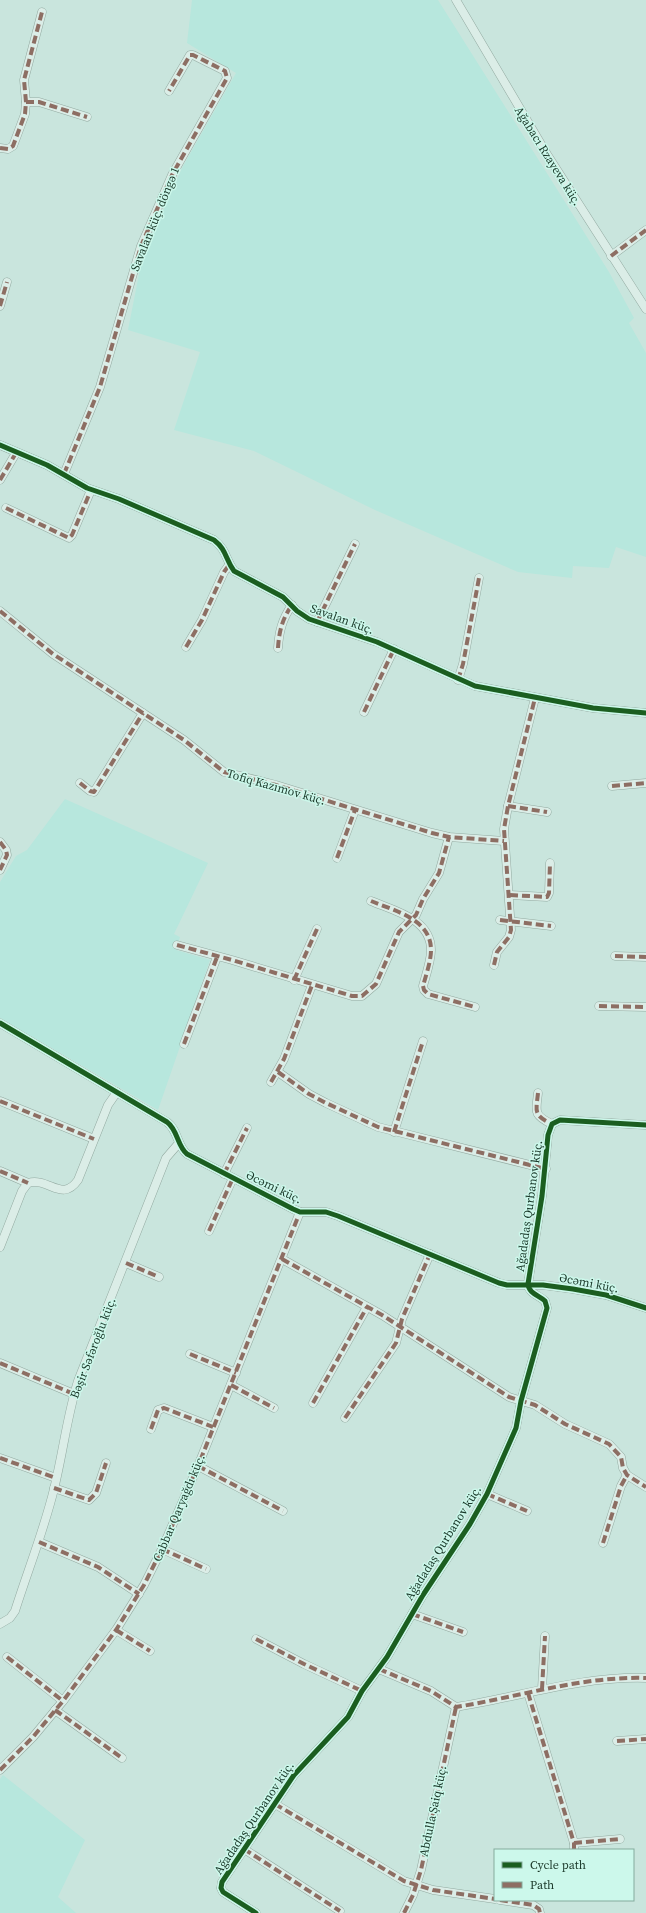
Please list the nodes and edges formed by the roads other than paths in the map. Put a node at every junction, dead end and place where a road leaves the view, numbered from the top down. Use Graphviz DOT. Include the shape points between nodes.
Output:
graph roads {
  1 [pos="456,0"];
  2 [pos="42,12"];
  3 [pos="169,91"];
  4 [pos="26,102"];
  5 [pos="87,117"];
  6 [pos="0,148"];
  7 [pos="646,230"];
  8 [pos="611,256"];
  9 [pos="7,282"];
  10 [pos="0,306"];
  11 [pos="646,309"];
  12 [pos="0,445"];
  13 [pos="16,453"];
  14 [pos="64,474"];
  15 [pos="0,480"];
  16 [pos="91,490"];
  17 [pos="6,508"];
  18 [pos="355,544"];
  19 [pos="229,565"];
  20 [pos="479,578"];
  21 [pos="292,605"];
  22 [pos="0,611"];
  23 [pos="317,622"];
  24 [pos="186,647"];
  25 [pos="278,648"];
  26 [pos="394,649"];
  27 [pos="458,680"];
  28 [pos="535,698"];
  29 [pos="364,712"];
  30 [pos="143,713"];
  31 [pos="646,713"];
  32 [pos="80,783"];
  33 [pos="646,783"];
  34 [pos="612,786"];
  35 [pos="508,806"];
  36 [pos="355,810"];
  37 [pos="547,812"];
  38 [pos="449,837"];
  39 [pos="504,841"];
  40 [pos="0,842"];
  41 [pos="337,858"];
  42 [pos="550,862"];
  43 [pos="0,870"];
  44 [pos="510,895"];
  45 [pos="372,901"];
  46 [pos="412,920"];
  47 [pos="500,920"];
  48 [pos="512,920"];
  49 [pos="551,926"];
  50 [pos="316,929"];
  51 [pos="177,945"];
  52 [pos="217,956"];
  53 [pos="615,956"];
  54 [pos="646,957"];
  55 [pos="494,965"];
  56 [pos="294,980"];
  57 [pos="312,985"];
  58 [pos="599,1006"];
  59 [pos="476,1007"];
  60 [pos="646,1007"];
  61 [pos="0,1023"];
  62 [pos="423,1041"];
  63 [pos="184,1044"];
  64 [pos="278,1072"];
  65 [pos="271,1082"];
  66 [pos="117,1092"];
  67 [pos="538,1093"];
  68 [pos="0,1101"];
  69 [pos="552,1124"];
  70 [pos="646,1125"];
  71 [pos="247,1128"];
  72 [pos="394,1132"];
  73 [pos="94,1139"];
  74 [pos="180,1143"];
  75 [pos="546,1169"];
  76 [pos="0,1171"];
  77 [pos="224,1174"];
  78 [pos="233,1178"];
  79 [pos="28,1183"];
  80 [pos="300,1212"];
  81 [pos="209,1232"];
  82 [pos="0,1247"];
  83 [pos="430,1254"];
  84 [pos="282,1259"];
  85 [pos="126,1263"];
  86 [pos="159,1277"];
  87 [pos="528,1284"];
  88 [pos="367,1307"];
  89 [pos="646,1308"];
  90 [pos="399,1327"];
  91 [pos="190,1354"];
  92 [pos="0,1363"];
  93 [pos="236,1373"];
  94 [pos="231,1384"];
  95 [pos="74,1394"];
  96 [pos="521,1401"];
  97 [pos="313,1403"];
  98 [pos="274,1408"];
  99 [pos="346,1418"];
  100 [pos="213,1427"];
  101 [pos="151,1429"];
  102 [pos="0,1458"];
  103 [pos="106,1463"];
  104 [pos="198,1466"];
  105 [pos="627,1474"];
  106 [pos="56,1478"];
  107 [pos="54,1488"];
  108 [pos="646,1488"];
  109 [pos="487,1494"];
  110 [pos="527,1510"];
  111 [pos="283,1512"];
  112 [pos="39,1542"];
  113 [pos="603,1543"];
  114 [pos="162,1549"];
  115 [pos="206,1569"];
  116 [pos="139,1594"];
  117 [pos="412,1614"];
  118 [pos="0,1624"];
  119 [pos="116,1630"];
  120 [pos="463,1632"];
  121 [pos="545,1636"];
  122 [pos="256,1639"];
  123 [pos="150,1651"];
  124 [pos="7,1657"];
  125 [pos="379,1669"];
  126 [pos="646,1678"];
  127 [pos="542,1690"];
  128 [pos="362,1691"];
  129 [pos="528,1693"];
  130 [pos="63,1701"];
  131 [pos="456,1707"];
  132 [pos="55,1710"];
  133 [pos="646,1739"];
  134 [pos="617,1741"];
  135 [pos="122,1758"];
  136 [pos="0,1770"];
  137 [pos="275,1804"];
  138 [pos="620,1839"];
  139 [pos="574,1846"];
  140 [pos="244,1849"];
  141 [pos="416,1886"];
  142 [pos="494,1899"];
  143 [pos="507,1901"];
  144 [pos="340,1911"];
  145 [pos="256,1913"];
  146 [pos="404,1913"];
  147 [pos="540,1913"];
  1 -- 8 [label="street, Ağabacı Rzayeva küç." via="506,88"];
  2 -- 4 [label="street" via="24,80"];
  3 -- 14 [label="street, Savalan küç. döngə 1" via="190,55 225,71 227,75 172,175 141,246 100,387"];
  4 -- 5 [label="street" via="39,102"];
  4 -- 6 [label="street" via="25,114 16,140 8,149"];
  7 -- 8 [label="street"];
  8 -- 11 [label="street, Ağabacı Rzayeva küç."];
  9 -- 10 [label="street"];
  12 -- 13 [label="street, Savalan küç."];
  13 -- 14 [label="street, Savalan küç."];
  13 -- 15 [label="street"];
  14 -- 16 [label="street, Savalan küç."];
  16 -- 17 [label="street" via="69,538"];
  16 -- 19 [label="street, Savalan küç." via="119,499 214,540 226,553"];
  18 -- 23 [label="street"];
  19 -- 21 [label="street, Savalan küç." via="239,575 283,597"];
  19 -- 24 [label="street"];
  20 -- 27 [label="street"];
  21 -- 23 [label="street, Savalan küç." via="302,615"];
  21 -- 25 [label="street" via="279,632"];
  22 -- 30 [label="street, Tofiq Kazımov küç." via="59,659"];
  23 -- 26 [label="street, Savalan küç."];
  26 -- 27 [label="street, Savalan küç."];
  26 -- 29 [label="street"];
  27 -- 28 [label="street, Savalan küç."];
  28 -- 31 [label="street, Savalan küç." via="593,708"];
  28 -- 35 [label="street"];
  30 -- 32 [label="street" via="94,792"];
  30 -- 36 [label="street, Tofiq Kazımov küç." via="184,740 224,772 276,785"];
  33 -- 34 [label="street"];
  35 -- 37 [label="street"];
  35 -- 39 [label="street"];
  36 -- 38 [label="street, Tofiq Kazımov küç."];
  36 -- 41 [label="street"];
  38 -- 39 [label="street, Tofiq Kazımov küç."];
  38 -- 46 [label="street" via="439,874"];
  39 -- 44 [label="street"];
  40 -- 43 [label="street" via="7,855"];
  42 -- 44 [label="street" via="547,897"];
  44 -- 48 [label="street"];
  45 -- 46 [label="street"];
  46 -- 57 [label="street" via="399,932 376,984 369,992 362,996 352,996"];
  46 -- 59 [label="street" via="421,924 430,942 431,952 424,990 428,994"];
  47 -- 48 [label="street"];
  48 -- 49 [label="street"];
  48 -- 55 [label="street" via="509,937 497,952"];
  50 -- 56 [label="street"];
  51 -- 52 [label="street"];
  52 -- 56 [label="street"];
  52 -- 63 [label="street"];
  53 -- 54 [label="street"];
  56 -- 57 [label="street"];
  57 -- 64 [label="street"];
  58 -- 60 [label="street"];
  61 -- 66 [label="street, Əcəmi küç."];
  62 -- 72 [label="street"];
  64 -- 65 [label="street"];
  64 -- 72 [label="street" via="326,1103"];
  66 -- 73 [label="street" via="108,1105"];
  66 -- 74 [label="street, Əcəmi küç." via="170,1124"];
  67 -- 69 [label="street" via="536,1114"];
  68 -- 73 [label="street"];
  69 -- 70 [label="street" via="560,1120"];
  69 -- 75 [label="street, Ağadadaş Qurbanov küç." via="548,1135"];
  71 -- 77 [label="street"];
  72 -- 75 [label="street"];
  73 -- 79 [label="street" via="78,1180 70,1190 37,1182"];
  74 -- 77 [label="street, Əcəmi küç." via="188,1154"];
  74 -- 85 [label="street, Bəşir Səfəroğlu küç." via="166,1158"];
  75 -- 87 [label="street, Ağadadaş Qurbanov küç."];
  76 -- 79 [label="street"];
  77 -- 78 [label="street, Əcəmi küç."];
  78 -- 80 [label="street, Əcəmi küç."];
  78 -- 81 [label="street"];
  79 -- 82 [label="street" via="22,1191"];
  80 -- 83 [label="street, Əcəmi küç." via="320,1211 332,1214"];
  80 -- 84 [label="street, Cabbar Qaryağdı küç."];
  83 -- 87 [label="street, Əcəmi küç." via="507,1285"];
  83 -- 90 [label="street"];
  84 -- 88 [label="street"];
  84 -- 93 [label="street, Cabbar Qaryağdı küç."];
  85 -- 86 [label="street"];
  85 -- 95 [label="street, Bəşir Səfəroğlu küç."];
  87 -- 89 [label="street, Əcəmi küç." via="550,1285 606,1295"];
  87 -- 96 [label="street, Ağadadaş Qurbanov küç." via="531,1292 546,1300 547,1308"];
  88 -- 90 [label="street"];
  88 -- 97 [label="street"];
  90 -- 96 [label="street" via="501,1393"];
  90 -- 99 [label="street" via="396,1343"];
  91 -- 93 [label="street"];
  92 -- 95 [label="street"];
  93 -- 94 [label="street, Cabbar Qaryağdı küç."];
  94 -- 98 [label="street"];
  94 -- 100 [label="street, Cabbar Qaryağdı küç."];
  95 -- 106 [label="street, Bəşir Səfəroğlu küç."];
  96 -- 105 [label="street" via="542,1408 565,1424 609,1444 621,1457"];
  96 -- 109 [label="street, Ağadadaş Qurbanov küç." via="516,1428"];
  100 -- 101 [label="street" via="164,1408 158,1410"];
  100 -- 104 [label="street, Cabbar Qaryağdı küç."];
  102 -- 106 [label="street"];
  103 -- 107 [label="street" via="96,1493 89,1500"];
  104 -- 111 [label="street"];
  104 -- 114 [label="street, Cabbar Qaryağdı küç."];
  105 -- 108 [label="street"];
  105 -- 113 [label="street"];
  106 -- 107 [label="street, Bəşir Səfəroğlu küç."];
  107 -- 112 [label="street, Bəşir Səfəroğlu küç."];
  109 -- 110 [label="street"];
  109 -- 117 [label="street, Ağadadaş Qurbanov küç."];
  112 -- 116 [label="street" via="98,1567"];
  112 -- 118 [label="street, Bəşir Səfəroğlu küç." via="15,1611 10,1618"];
  114 -- 115 [label="street"];
  114 -- 116 [label="street, Cabbar Qaryağdı küç."];
  116 -- 119 [label="street, Cabbar Qaryağdı küç."];
  117 -- 120 [label="street"];
  117 -- 125 [label="street, Ağadadaş Qurbanov küç."];
  119 -- 123 [label="street"];
  119 -- 130 [label="street, Cabbar Qaryağdı küç."];
  121 -- 127 [label="street"];
  122 -- 128 [label="street"];
  124 -- 130 [label="street"];
  125 -- 128 [label="street, Ağadadaş Qurbanov küç."];
  125 -- 131 [label="street" via="431,1691"];
  126 -- 127 [label="street" via="612,1678"];
  127 -- 129 [label="street"];
  128 -- 137 [label="street, Ağadadaş Qurbanov küç." via="348,1717 304,1763"];
  129 -- 131 [label="street"];
  129 -- 139 [label="street"];
  130 -- 132 [label="street, Cabbar Qaryağdı küç."];
  131 -- 141 [label="street, Abdulla Şaiq küç."];
  132 -- 135 [label="street"];
  132 -- 136 [label="street, Cabbar Qaryağdı küç." via="33,1737"];
  133 -- 134 [label="street"];
  137 -- 140 [label="street, Ağadadaş Qurbanov küç."];
  137 -- 141 [label="street"];
  138 -- 139 [label="street"];
  140 -- 144 [label="street"];
  140 -- 145 [label="street, Ağadadaş Qurbanov küç." via="222,1882 221,1888 223,1892"];
  141 -- 142 [label="street"];
  141 -- 146 [label="street, Abdulla Şaiq küç."];
  143 -- 147 [label="street" via="533,1905"];
}
